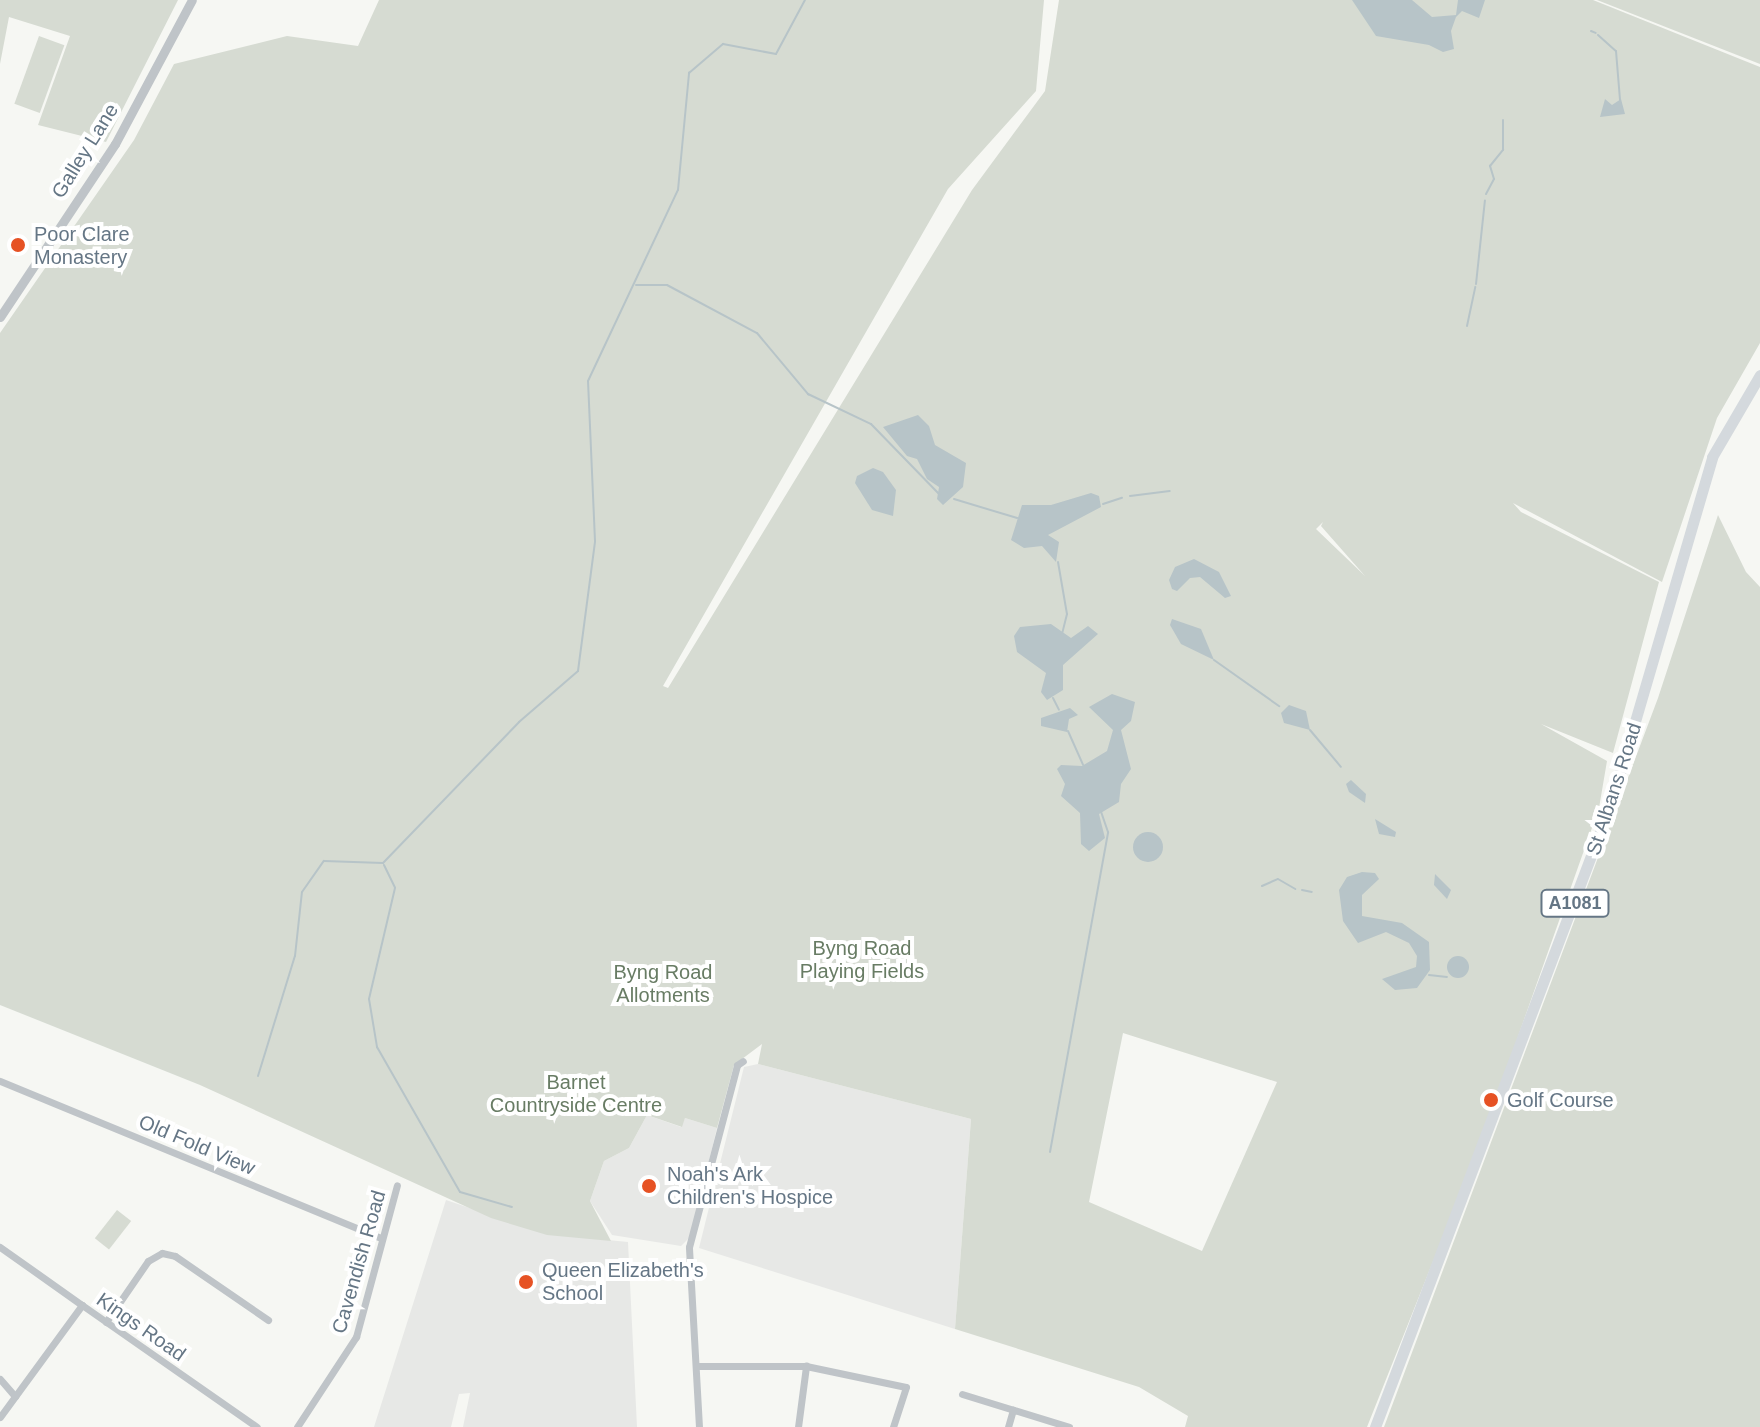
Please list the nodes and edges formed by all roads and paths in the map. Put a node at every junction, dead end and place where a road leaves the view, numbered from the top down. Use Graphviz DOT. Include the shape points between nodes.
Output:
graph roads {
  1 [pos="192,0"];
  2 [pos="0,317"];
  3 [pos="1760,375"];
  4 [pos="743,1061"];
  5 [pos="0,1081"];
  6 [pos="397,1185"];
  7 [pos="381,1238"];
  8 [pos="0,1247"];
  9 [pos="82,1305"];
  10 [pos="268,1320"];
  11 [pos="106,1322"];
  12 [pos="696,1366"];
  13 [pos="806,1366"];
  14 [pos="0,1379"];
  15 [pos="962,1394"];
  16 [pos="15,1396"];
  17 [pos="1013,1410"];
  18 [pos="0,1417"];
  19 [pos="257,1427"];
  20 [pos="297,1427"];
  21 [pos="699,1427"];
  22 [pos="798,1427"];
  23 [pos="893,1427"];
  24 [pos="1008,1427"];
  25 [pos="1069,1427"];
  26 [pos="1375,1427"];
  1 -- 2 [label="street, Galley Lane" via="115,144"];
  3 -- 26 [label="main road, St Albans Road / A1081" via="1712,457 1612,800"];
  4 -- 12 [label="street" via="737,1065 689,1247"];
  5 -- 7 [label="street, Old Fold View"];
  6 -- 7 [label="street, Cavendish Road"];
  7 -- 20 [label="street, Cavendish Road" via="356,1337"];
  8 -- 9 [label="street"];
  9 -- 11 [label="street, Kings Road"];
  9 -- 16 [label="street, Kings Road"];
  10 -- 11 [label="street" via="175,1256 162,1253 148,1261"];
  11 -- 19 [label="street, Kings Road"];
  12 -- 13 [label="street"];
  12 -- 21 [label="street"];
  13 -- 22 [label="street"];
  13 -- 23 [label="street" via="906,1387"];
  14 -- 16 [label="street"];
  15 -- 17 [label="street"];
  16 -- 18 [label="street, Kings Road"];
  17 -- 24 [label="street"];
  17 -- 25 [label="street"];
}
